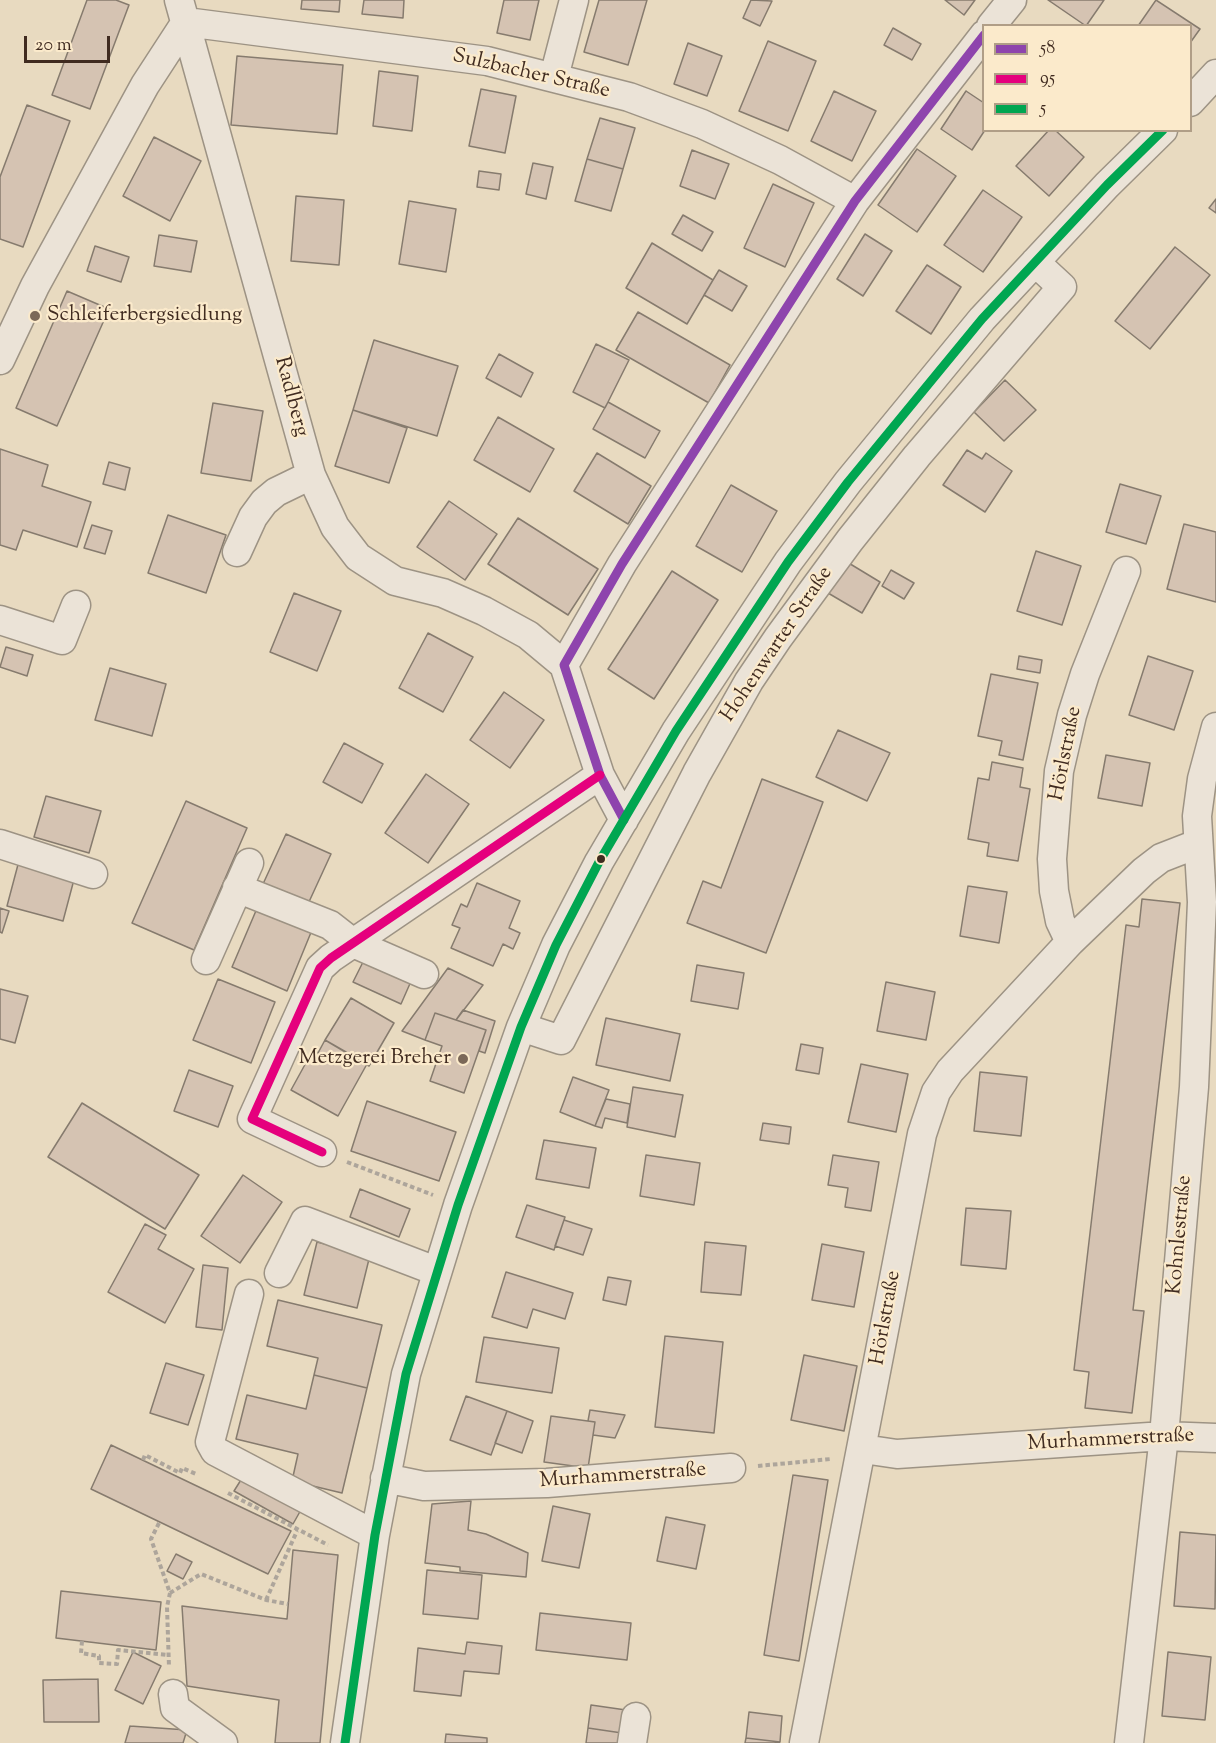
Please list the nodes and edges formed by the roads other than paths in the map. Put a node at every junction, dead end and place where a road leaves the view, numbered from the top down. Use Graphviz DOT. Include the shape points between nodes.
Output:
graph roads {
  1 [pos="574,0"];
  2 [pos="1012,0"];
  3 [pos="182,11"];
  4 [pos="993,24"];
  5 [pos="982,38"];
  6 [pos="1216,74"];
  7 [pos="554,77"];
  8 [pos="1192,101"];
  9 [pos="1161,132"];
  10 [pos="855,201"];
  11 [pos="1035,262"];
  12 [pos="0,360"];
  13 [pos="312,475"];
  14 [pos="237,552"];
  15 [pos="1126,571"];
  16 [pos="76,605"];
  17 [pos="0,620"];
  18 [pos="564,665"];
  19 [pos="1216,728"];
  20 [pos="600,775"];
  21 [pos="1206,817"];
  22 [pos="624,820"];
  23 [pos="0,844"];
  24 [pos="1197,844"];
  25 [pos="93,874"];
  26 [pos="1070,942"];
  27 [pos="353,943"];
  28 [pos="206,960"];
  29 [pos="424,974"];
  30 [pos="521,1027"];
  31 [pos="322,1152"];
  32 [pos="436,1271"];
  33 [pos="279,1273"];
  34 [pos="249,1294"];
  35 [pos="1164,1436"];
  36 [pos="1216,1438"];
  37 [pos="863,1452"];
  38 [pos="731,1468"];
  39 [pos="385,1478"];
  40 [pos="375,1534"];
  41 [pos="173,1694"];
  42 [pos="223,1743"];
  43 [pos="345,1743"];
  44 [pos="804,1743"];
  45 [pos="1129,1743"];
  1 -- 7 [label="street"];
  2 -- 4 [label="street"];
  3 -- 7 [label="street, Sulzbacher Straße" via="487,61"];
  3 -- 12 [label="street"];
  3 -- 13 [label="street, Radlberg"];
  5 -- 10 [label="street"];
  6 -- 8 [label="street"];
  7 -- 10 [label="street, Sulzbacher Straße" via="629,97 702,124"];
  9 -- 11 [label="street, Hohenwarter Straße"];
  10 -- 18 [label="street" via="622,564"];
  11 -- 22 [label="street, Hohenwarter Straße" via="930,380 788,562 676,731"];
  11 -- 30 [label="street, Hohenwarter Straße" via="1062,287 910,465 772,646 697,772 561,1040"];
  13 -- 14 [label="street" via="264,502"];
  13 -- 18 [label="street, Radlberg" via="335,527 358,557 395,581 443,593 484,611 528,635"];
  15 -- 26 [label="street, Hörlstraße" via="1085,674 1059,771 1052,859 1054,891 1060,921"];
  16 -- 17 [label="street" via="62,640"];
  18 -- 20 [label="street"];
  19 -- 21 [label="street, Kohnlestraße" via="1202,778"];
  20 -- 22 [label="street"];
  20 -- 27 [label="street"];
  21 -- 24 [label="street, Kohnlestraße"];
  22 -- 30 [label="street, Hohenwarter Straße" via="556,945"];
  23 -- 25 [label="street"];
  24 -- 26 [label="street, Hörlstraße" via="1161,858 1144,871"];
  24 -- 35 [label="street, Kohnlestraße" via="1202,902 1194,1087"];
  26 -- 37 [label="street, Hörlstraße" via="950,1071 936,1092 920,1145"];
  27 -- 28 [label="street" via="330,925 243,875"];
  27 -- 29 [label="street"];
  27 -- 31 [label="street" via="320,968 252,1119"];
  30 -- 32 [label="street, Hohenwarter Straße"];
  32 -- 33 [label="street" via="305,1221"];
  32 -- 39 [label="street, Hohenwarter Straße" via="406,1374"];
  34 -- 40 [label="street" via="210,1442 214,1450"];
  35 -- 36 [label="street, Murhammerstraße"];
  35 -- 37 [label="street, Murhammerstraße" via="897,1454"];
  35 -- 45 [label="street, Kohnlestraße"];
  37 -- 44 [label="street, Hörlstraße"];
  38 -- 39 [label="street, Murhammerstraße" via="547,1483 424,1486"];
  39 -- 40 [label="street, Hohenwarter Straße"];
  40 -- 43 [label="street, Hohenwarter Straße"];
  41 -- 42 [label="street" via="175,1708"];
}
